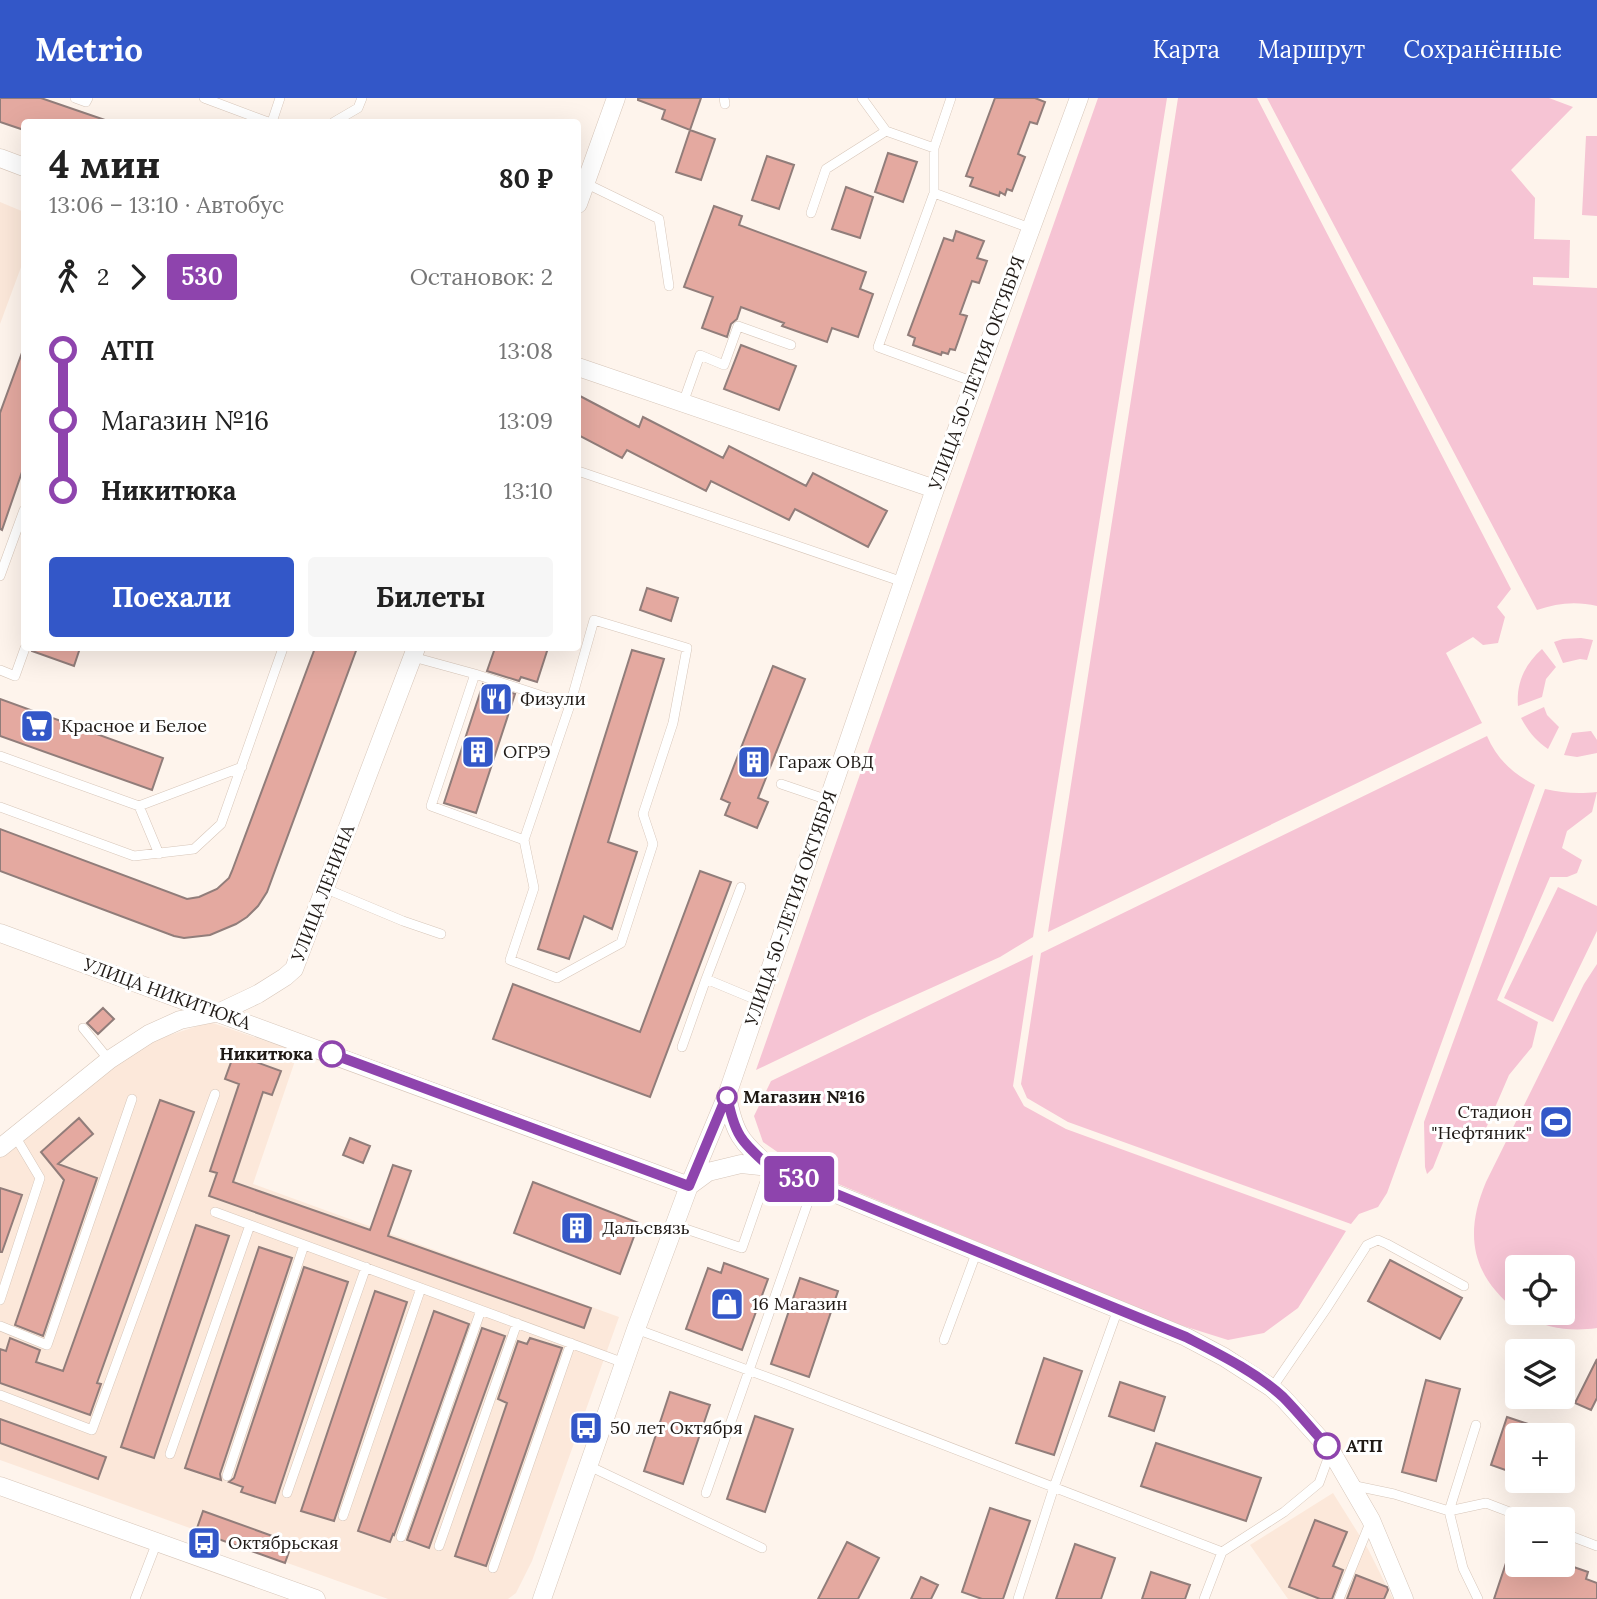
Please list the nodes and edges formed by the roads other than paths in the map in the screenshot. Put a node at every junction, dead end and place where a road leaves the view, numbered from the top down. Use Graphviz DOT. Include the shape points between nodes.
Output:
graph roads {
  1 [pos="75,98"];
  2 [pos="88,98"];
  3 [pos="204,98"];
  4 [pos="281,98"];
  5 [pos="362,98"];
  6 [pos="616,98"];
  7 [pos="862,98"];
  8 [pos="951,98"];
  9 [pos="1079,98"];
  10 [pos="262,119"];
  11 [pos="271,119"];
  12 [pos="339,119"];
  13 [pos="886,131"];
  14 [pos="934,148"];
  15 [pos="0,158"];
  16 [pos="21,166"];
  17 [pos="581,181"];
  18 [pos="934,193"];
  19 [pos="811,213"];
  20 [pos="1030,228"];
  21 [pos="669,286"];
  22 [pos="791,345"];
  23 [pos="581,368"];
  24 [pos="974,382"];
  25 [pos="683,403"];
  26 [pos="581,472"];
  27 [pos="934,489"];
  28 [pos="21,518"];
  29 [pos="0,576"];
  30 [pos="902,582"];
  31 [pos="24,651"];
  32 [pos="281,651"];
  33 [pos="414,652"];
  34 [pos="0,670"];
  35 [pos="475,674"];
  36 [pos="570,705"];
  37 [pos="0,756"];
  38 [pos="242,767"];
  39 [pos="781,784"];
  40 [pos="828,800"];
  41 [pos="139,806"];
  42 [pos="0,807"];
  43 [pos="524,840"];
  44 [pos="159,854"];
  45 [pos="741,887"];
  46 [pos="324,888"];
  47 [pos="0,933"];
  48 [pos="441,934"];
  49 [pos="706,979"];
  50 [pos="759,1001"];
  51 [pos="220,1012"];
  52 [pos="83,1028"];
  53 [pos="682,1047"];
  54 [pos="109,1060"];
  55 [pos="215,1094"];
  56 [pos="727,1095"];
  57 [pos="132,1099"];
  58 [pos="15,1136"];
  59 [pos="0,1148"];
  60 [pos="770,1167"];
  61 [pos="814,1185"];
  62 [pos="689,1186"];
  63 [pos="215,1212"];
  64 [pos="250,1224"];
  65 [pos="674,1225"];
  66 [pos="304,1244"];
  67 [pos="977,1251"];
  68 [pos="366,1268"];
  69 [pos="1464,1286"];
  70 [pos="421,1288"];
  71 [pos="0,1300"];
  72 [pos="1118,1309"];
  73 [pos="481,1310"];
  74 [pos="517,1323"];
  75 [pos="0,1326"];
  76 [pos="636,1329"];
  77 [pos="944,1340"];
  78 [pos="571,1343"];
  79 [pos="624,1363"];
  80 [pos="748,1371"];
  81 [pos="1272,1388"];
  82 [pos="0,1395"];
  83 [pos="1476,1425"];
  84 [pos="1331,1451"];
  85 [pos="170,1454"];
  86 [pos="589,1466"];
  87 [pos="227,1476"];
  88 [pos="1350,1484"];
  89 [pos="0,1486"];
  90 [pos="1054,1487"];
  91 [pos="288,1493"];
  92 [pos="706,1493"];
  93 [pos="1505,1510"];
  94 [pos="1449,1511"];
  95 [pos="343,1516"];
  96 [pos="1371,1521"];
  97 [pos="401,1537"];
  98 [pos="1575,1537"];
  99 [pos="157,1542"];
  100 [pos="439,1546"];
  101 [pos="1597,1546"];
  102 [pos="762,1548"];
  103 [pos="1222,1552"];
  104 [pos="493,1568"];
  105 [pos="1397,1594"];
  106 [pos="135,1599"];
  107 [pos="316,1599"];
  108 [pos="542,1599"];
  109 [pos="1017,1599"];
  110 [pos="1204,1599"];
  111 [pos="1339,1599"];
  112 [pos="1478,1599"];
  1 -- 2 [label="lane" via="86,102"];
  3 -- 10 [label="lane"];
  4 -- 11 [label="lane"];
  5 -- 12 [label="lane" via="358,108"];
  6 -- 17 [label="street"];
  7 -- 13 [label="lane"];
  8 -- 14 [label="lane"];
  9 -- 20 [label="street, УЛИЦА 50-ЛЕТИЯ ОКТЯБРЯ"];
  13 -- 14 [label="lane"];
  13 -- 19 [label="lane" via="826,169"];
  14 -- 18 [label="lane"];
  15 -- 16 [label="street"];
  17 -- 21 [label="lane" via="659,219"];
  18 -- 20 [label="lane"];
  18 -- 24 [label="lane" via="878,347"];
  20 -- 24 [label="street, УЛИЦА 50-ЛЕТИЯ ОКТЯБРЯ"];
  22 -- 25 [label="lane" via="738,326 724,365 700,355"];
  23 -- 25 [label="street"];
  24 -- 27 [label="street, УЛИЦА 50-ЛЕТИЯ ОКТЯБРЯ"];
  25 -- 27 [label="street"];
  26 -- 30 [label="lane"];
  27 -- 30 [label="street, УЛИЦА 50-ЛЕТИЯ ОКТЯБРЯ"];
  28 -- 29 [label="lane"];
  30 -- 40 [label="street, УЛИЦА 50-ЛЕТИЯ ОКТЯБРЯ"];
  31 -- 34 [label="lane" via="15,676"];
  32 -- 38 [label="lane"];
  33 -- 35 [label="lane"];
  33 -- 46 [label="street, УЛИЦА ЛЕНИНА"];
  35 -- 36 [label="lane"];
  35 -- 43 [label="lane" via="431,806"];
  36 -- 43 [label="lane"];
  36 -- 43 [label="lane" via="594,621 687,648 673,723 643,814 653,844 621,943 557,978 510,960 534,888"];
  37 -- 41 [label="lane"];
  38 -- 41 [label="lane"];
  38 -- 44 [label="lane" via="221,824 194,849"];
  39 -- 40 [label="lane"];
  40 -- 50 [label="street, УЛИЦА 50-ЛЕТИЯ ОКТЯБРЯ"];
  41 -- 44 [label="lane"];
  42 -- 44 [label="lane" via="134,856"];
  45 -- 49 [label="lane"];
  46 -- 48 [label="lane"];
  46 -- 51 [label="street, УЛИЦА ЛЕНИНА" via="294,969 258,994"];
  47 -- 51 [label="street, УЛИЦА НИКИТЮКА"];
  49 -- 50 [label="lane"];
  49 -- 53 [label="lane"];
  50 -- 56 [label="street, УЛИЦА 50-ЛЕТИЯ ОКТЯБРЯ"];
  51 -- 54 [label="street, УЛИЦА ЛЕНИНА" via="180,1020"];
  51 -- 62 [label="street, УЛИЦА НИКИТЮКА"];
  52 -- 54 [label="lane"];
  54 -- 58 [label="street, УЛИЦА ЛЕНИНА"];
  55 -- 82 [label="lane" via="92,1430"];
  56 -- 60 [label="street" via="732,1121 746,1146"];
  56 -- 62 [label="street, УЛИЦА 50-ЛЕТИЯ ОКТЯБРЯ"];
  57 -- 75 [label="lane" via="47,1345"];
  58 -- 59 [label="street, УЛИЦА ЛЕНИНА"];
  58 -- 71 [label="lane" via="40,1178"];
  60 -- 61 [label="street"];
  60 -- 62 [label="street" via="741,1164 708,1172"];
  60 -- 65 [label="lane" via="742,1248"];
  61 -- 67 [label="street"];
  61 -- 80 [label="lane"];
  62 -- 65 [label="street, УЛИЦА 50-ЛЕТИЯ ОКТЯБРЯ"];
  63 -- 64 [label="lane"];
  64 -- 66 [label="lane"];
  64 -- 85 [label="lane"];
  65 -- 76 [label="street, УЛИЦА 50-ЛЕТИЯ ОКТЯБРЯ"];
  66 -- 68 [label="lane"];
  66 -- 87 [label="lane"];
  67 -- 72 [label="street"];
  67 -- 77 [label="lane"];
  68 -- 70 [label="lane"];
  68 -- 91 [label="lane"];
  69 -- 81 [label="lane" via="1378,1240 1367,1245"];
  70 -- 73 [label="lane"];
  70 -- 95 [label="lane"];
  72 -- 81 [label="street" via="1186,1337"];
  72 -- 90 [label="lane"];
  73 -- 74 [label="lane"];
  73 -- 97 [label="lane"];
  74 -- 78 [label="lane"];
  74 -- 100 [label="lane"];
  76 -- 79 [label="street, УЛИЦА 50-ЛЕТИЯ ОКТЯБРЯ"];
  76 -- 80 [label="lane"];
  78 -- 79 [label="lane"];
  78 -- 104 [label="lane"];
  79 -- 86 [label="street, УЛИЦА 50-ЛЕТИЯ ОКТЯБРЯ"];
  80 -- 90 [label="lane"];
  80 -- 92 [label="lane"];
  81 -- 84 [label="street"];
  83 -- 94 [label="lane"];
  84 -- 88 [label="street"];
  84 -- 103 [label="lane" via="1318,1483 1284,1513"];
  86 -- 102 [label="lane"];
  86 -- 108 [label="street, УЛИЦА 50-ЛЕТИЯ ОКТЯБРЯ"];
  88 -- 94 [label="lane"];
  88 -- 96 [label="street"];
  89 -- 99 [label="street"];
  90 -- 103 [label="lane"];
  90 -- 109 [label="lane"];
  93 -- 94 [label="lane" via="1486,1503"];
  94 -- 112 [label="lane" via="1463,1568"];
  96 -- 105 [label="street"];
  96 -- 111 [label="lane"];
  98 -- 101 [label="lane"];
  99 -- 106 [label="lane"];
  99 -- 107 [label="street"];
  103 -- 110 [label="lane"];
}
